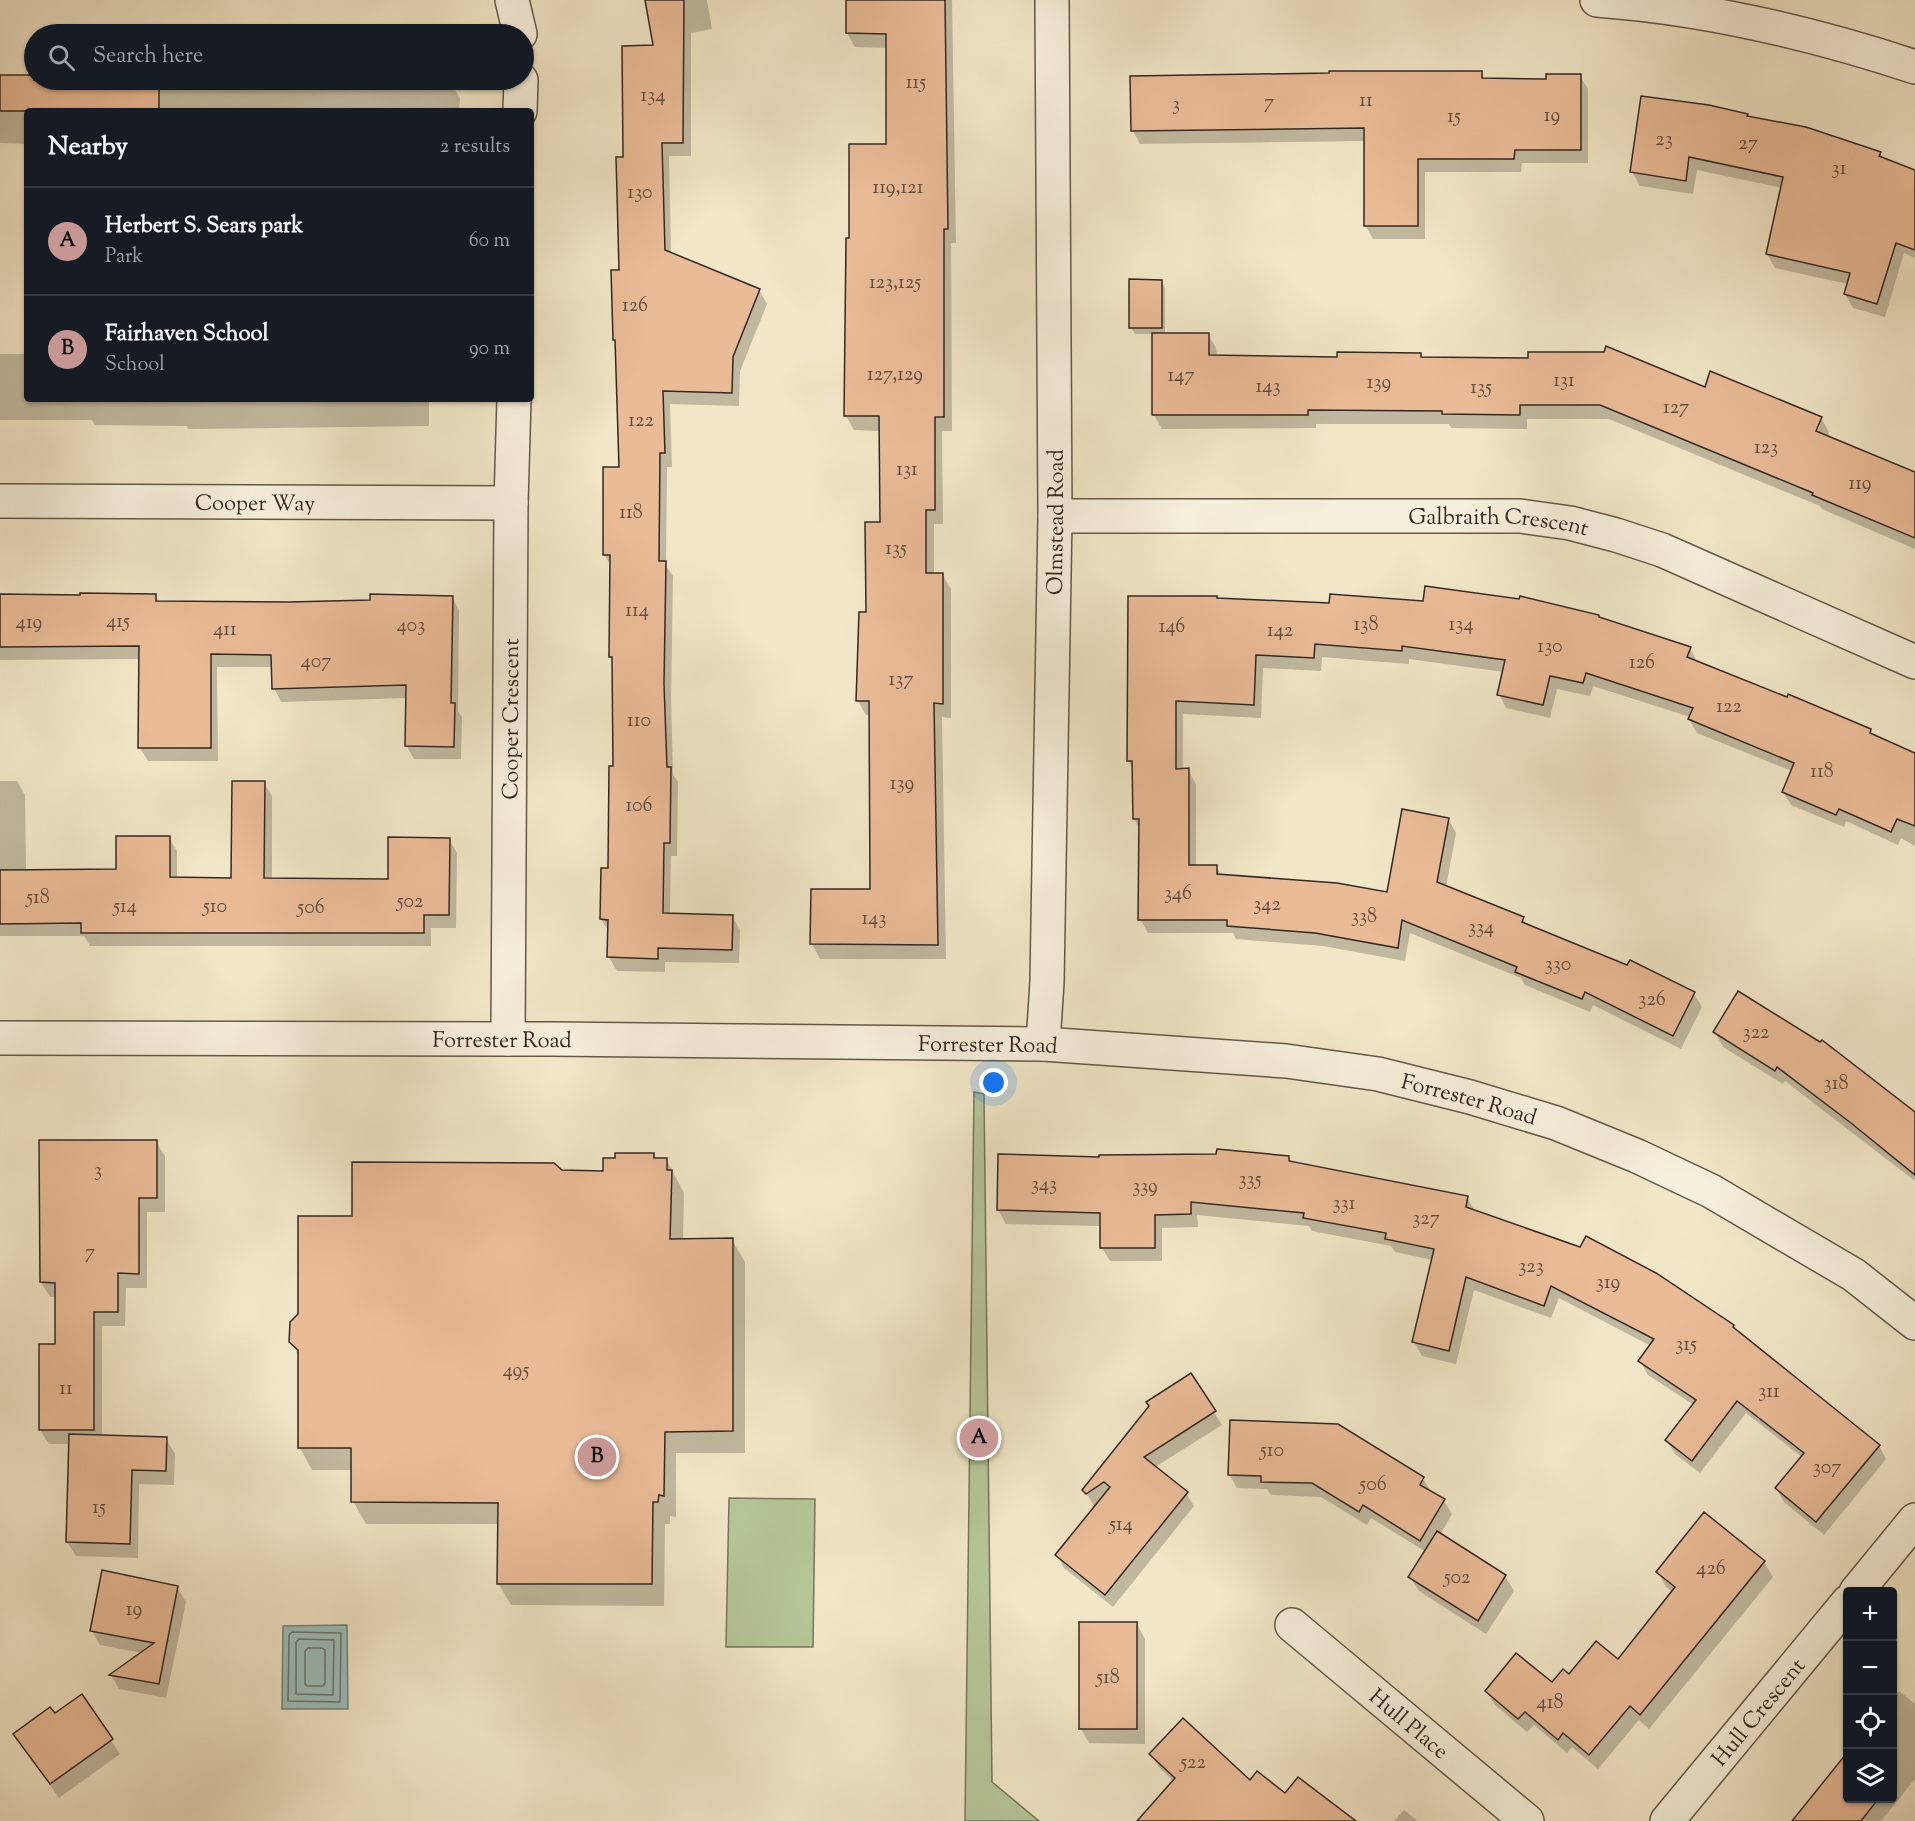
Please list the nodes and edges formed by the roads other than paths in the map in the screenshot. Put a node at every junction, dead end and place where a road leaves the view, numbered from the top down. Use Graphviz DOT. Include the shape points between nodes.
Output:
graph roads {
  1 [pos="512,0"];
  2 [pos="1052,0"];
  3 [pos="1597,0"];
  4 [pos="518,24"];
  5 [pos="1915,67"];
  6 [pos="521,90"];
  7 [pos="520,108"];
  8 [pos="514,402"];
  9 [pos="0,501"];
  10 [pos="511,503"];
  11 [pos="1055,516"];
  12 [pos="1915,662"];
  13 [pos="0,1038"];
  14 [pos="508,1039"];
  15 [pos="1044,1044"];
  16 [pos="1915,1323"];
  17 [pos="1915,1520"];
  18 [pos="1860,1587"];
  19 [pos="1843,1608"];
  20 [pos="1293,1624"];
  21 [pos="1527,1821"];
  22 [pos="1667,1821"];
  1 -- 4 [label="street"];
  2 -- 11 [label="street, Olmstead Road"];
  3 -- 5 [label="street" via="1699,12 1778,28"];
  6 -- 7 [label="street"];
  8 -- 10 [label="street, Cooper Crescent"];
  9 -- 10 [label="street, Cooper Way"];
  10 -- 14 [label="street, Cooper Crescent"];
  11 -- 12 [label="street, Galbraith Crescent" via="1520,516 1570,523 1662,550"];
  11 -- 15 [label="street, Olmstead Road"];
  13 -- 14 [label="street, Forrester Road"];
  14 -- 15 [label="street, Forrester Road"];
  15 -- 16 [label="street, Forrester Road" via="1286,1061 1378,1074 1556,1123 1711,1191 1854,1275"];
  17 -- 18 [label="street"];
  19 -- 22 [label="street, Hull Crescent"];
  20 -- 21 [label="street, Hull Place"];
}
